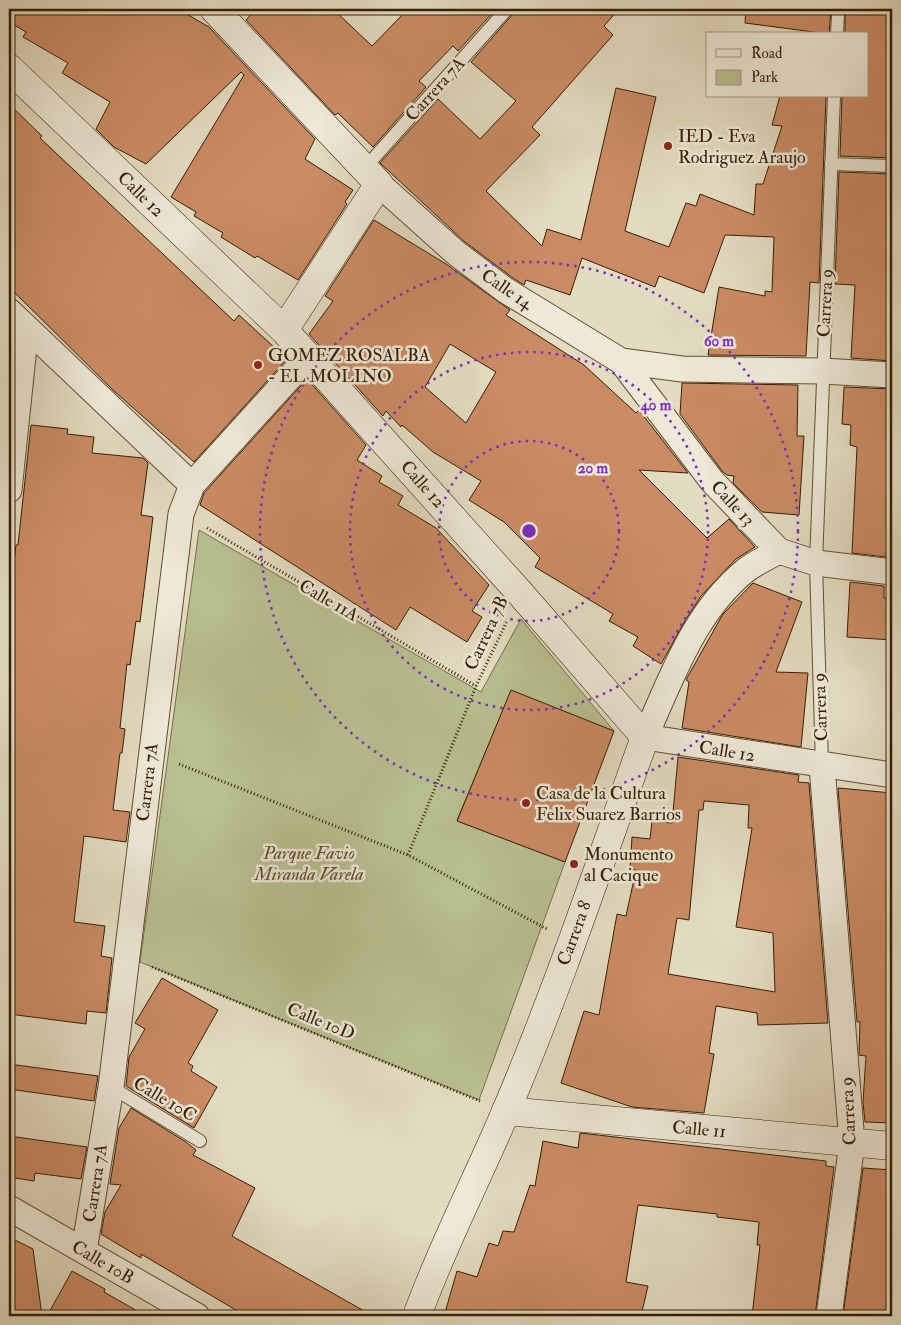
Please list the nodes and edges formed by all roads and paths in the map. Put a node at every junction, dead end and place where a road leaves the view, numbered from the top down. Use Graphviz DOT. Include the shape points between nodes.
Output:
graph roads {
  1 [pos="507,9"];
  2 [pos="222,11"];
  3 [pos="838,12"];
  4 [pos="837,32"];
  5 [pos="9,68"];
  6 [pos="834,98"];
  7 [pos="831,164"];
  8 [pos="892,166"];
  9 [pos="371,176"];
  10 [pos="17,320"];
  11 [pos="284,330"];
  12 [pos="308,357"];
  13 [pos="621,360"];
  14 [pos="822,371"];
  15 [pos="892,375"];
  16 [pos="192,485"];
  17 [pos="9,490"];
  18 [pos="181,514"];
  19 [pos="779,551"];
  20 [pos="816,564"];
  21 [pos="892,572"];
  22 [pos="520,593"];
  23 [pos="476,686"];
  24 [pos="645,737"];
  25 [pos="150,753"];
  26 [pos="822,766"];
  27 [pos="892,776"];
  28 [pos="408,856"];
  29 [pos="572,942"];
  30 [pos="127,956"];
  31 [pos="111,1087"];
  32 [pos="506,1111"];
  33 [pos="200,1140"];
  34 [pos="852,1143"];
  35 [pos="892,1146"];
  36 [pos="9,1208"];
  37 [pos="84,1251"];
  38 [pos="164,1307"];
  39 [pos="197,1316"];
  40 [pos="417,1316"];
  41 [pos="830,1316"];
  1 -- 9 [label="lane, Carrera 7A"];
  2 -- 9 [label="street, Calle 14"];
  3 -- 4 [label="lane"];
  5 -- 11 [label="street, Calle 12"];
  6 -- 7 [label="lane, Carrera 9"];
  7 -- 8 [label="lane"];
  7 -- 14 [label="lane, Carrera 9"];
  9 -- 11 [label="street, Carrera 7A"];
  9 -- 13 [label="street, Calle 14" via="456,253 505,290"];
  10 -- 16 [label="street"];
  10 -- 17 [label="street"];
  11 -- 12 [label="street, Calle 12"];
  12 -- 16 [label="street, Carrera 7A"];
  12 -- 22 [label="street, Calle 12"];
  13 -- 14 [label="street, Calle 14" via="682,369"];
  13 -- 19 [label="street, Calle 13" via="712,481"];
  14 -- 15 [label="street, Calle 14"];
  14 -- 20 [label="lane, Carrera 9"];
  16 -- 18 [label="street, Carrera 7A"];
  18 -- 23 [label="path, Calle 11A"];
  18 -- 25 [label="street, Carrera 7A"];
  19 -- 20 [label="street, Calle 13"];
  19 -- 24 [label="street, Carrera 8" via="746,570 719,596 691,636"];
  20 -- 21 [label="street, Calle 13"];
  20 -- 26 [label="lane, Carrera 9"];
  22 -- 23 [label="path, Carrera 7B"];
  22 -- 24 [label="street, Calle 12"];
  23 -- 28 [label="path, Carrera 7B"];
  24 -- 26 [label="street, Calle 12"];
  24 -- 29 [label="street, Carrera 8"];
  25 -- 28 [label="path"];
  25 -- 30 [label="street, Carrera 7A"];
  26 -- 27 [label="street, Calle 12"];
  26 -- 34 [label="street, Carrera 9"];
  28 -- 29 [label="path"];
  29 -- 32 [label="street, Carrera 8"];
  30 -- 31 [label="street, Carrera 7A"];
  30 -- 32 [label="path, Calle 10D"];
  31 -- 33 [label="lane, Calle 10C"];
  31 -- 37 [label="street, Carrera 7A"];
  32 -- 34 [label="street, Calle 11"];
  32 -- 40 [label="street, Carrera 8" via="437,1261"];
  34 -- 35 [label="street, Calle 11"];
  34 -- 41 [label="street, Carrera 9"];
  36 -- 37 [label="street, Calle 10B"];
  37 -- 38 [label="street, Calle 10B"];
  38 -- 39 [label="street, Calle 10B"];
}
